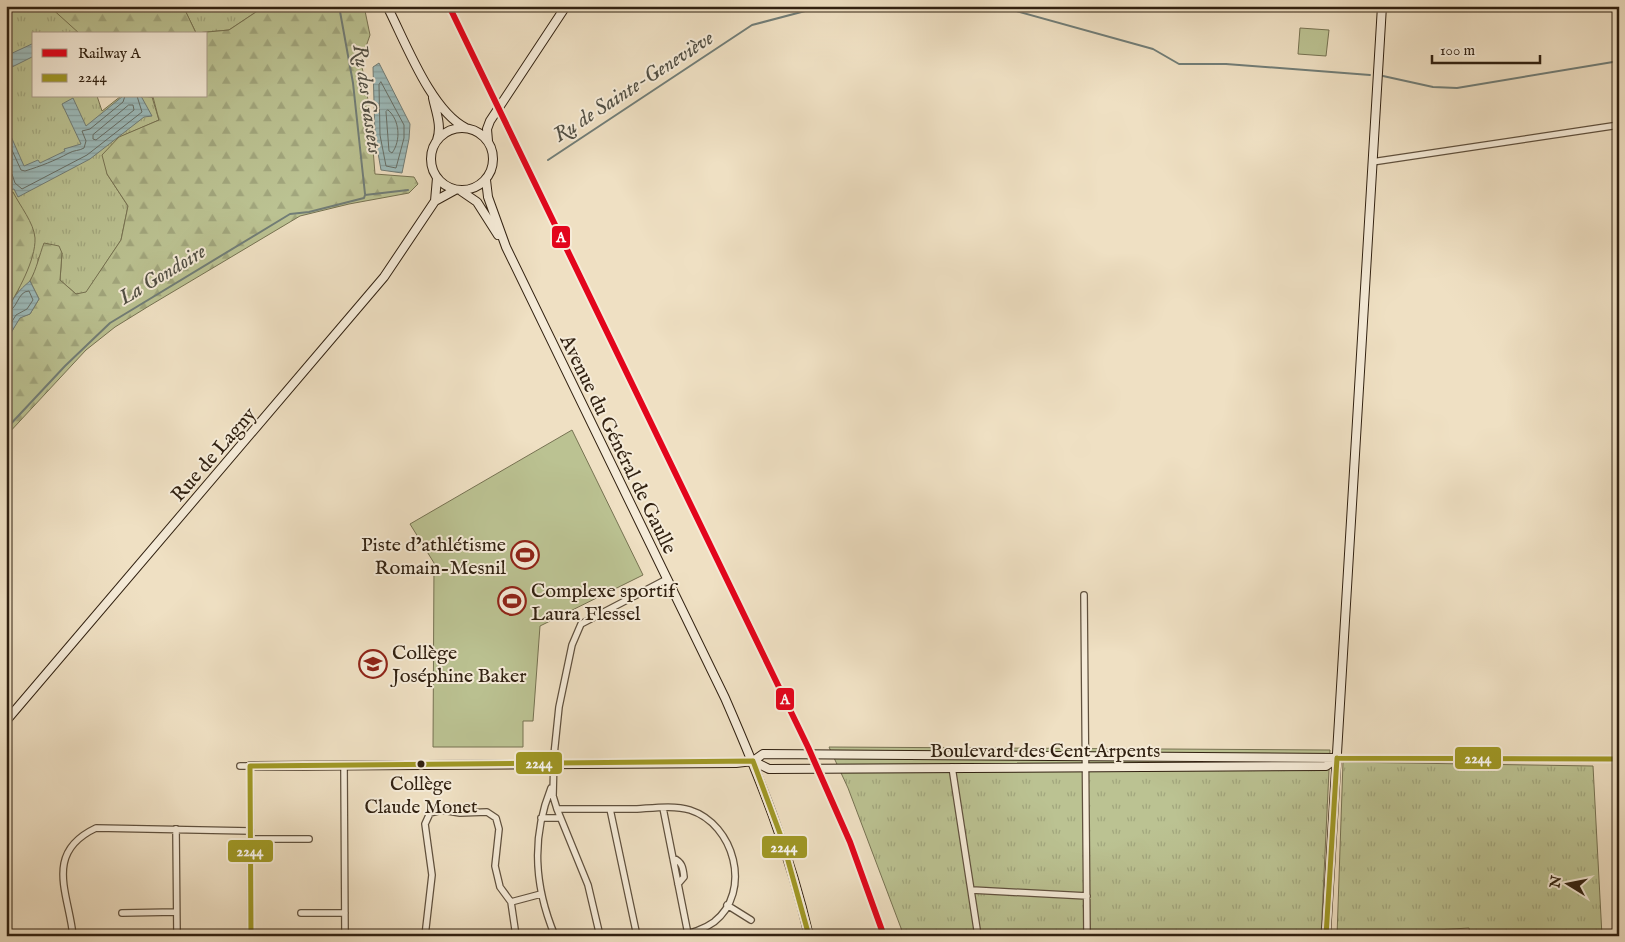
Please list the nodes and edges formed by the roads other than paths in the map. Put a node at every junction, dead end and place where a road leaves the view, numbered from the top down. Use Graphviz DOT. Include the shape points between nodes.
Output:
graph roads {
  1 [pos="387,6"];
  2 [pos="566,6"];
  3 [pos="1382,6"];
  4 [pos="433,96"];
  5 [pos="490,121"];
  6 [pos="1619,126"];
  7 [pos="469,129"];
  8 [pos="488,141"];
  9 [pos="436,142"];
  10 [pos="1372,162"];
  11 [pos="437,178"];
  12 [pos="486,180"];
  13 [pos="458,190"];
  14 [pos="435,201"];
  15 [pos="506,247"];
  16 [pos="667,580"];
  17 [pos="1084,595"];
  18 [pos="6,721"];
  19 [pos="1085,755"];
  20 [pos="1337,758"];
  21 [pos="1619,759"];
  22 [pos="753,761"];
  23 [pos="554,764"];
  24 [pos="240,766"];
  25 [pos="250,766"];
  26 [pos="1084,766"];
  27 [pos="344,767"];
  28 [pos="952,767"];
  29 [pos="552,785"];
  30 [pos="663,808"];
  31 [pos="556,809"];
  32 [pos="610,809"];
  33 [pos="541,818"];
  34 [pos="560,818"];
  35 [pos="176,829"];
  36 [pos="251,830"];
  37 [pos="309,838"];
  38 [pos="251,839"];
  39 [pos="972,890"];
  40 [pos="541,894"];
  41 [pos="1087,896"];
  42 [pos="511,902"];
  43 [pos="727,905"];
  44 [pos="176,912"];
  45 [pos="344,912"];
  46 [pos="122,913"];
  47 [pos="301,913"];
  48 [pos="751,920"];
  49 [pos="688,934"];
  50 [pos="73,936"];
  51 [pos="177,936"];
  52 [pos="251,936"];
  53 [pos="345,936"];
  54 [pos="424,936"];
  55 [pos="516,936"];
  56 [pos="555,936"];
  57 [pos="600,936"];
  58 [pos="637,936"];
  59 [pos="679,936"];
  60 [pos="809,936"];
  61 [pos="978,936"];
  62 [pos="1087,936"];
  63 [pos="1326,936"];
  1 -- 4 [label="main road"];
  2 -- 5 [label="main road"];
  3 -- 10 [label="main road"];
  4 -- 7 [label="main road" via="445,113"];
  4 -- 9 [label="main road" via="439,134"];
  5 -- 7 [label="main road"];
  5 -- 8 [label="main road"];
  6 -- 10 [label="street"];
  7 -- 8 [label="main road"];
  7 -- 9 [label="main road" via="450,131"];
  8 -- 12 [label="main road" via="494,161"];
  9 -- 11 [label="main road" via="431,160"];
  10 -- 20 [label="main road"];
  11 -- 13 [label="main road"];
  11 -- 14 [label="main road, Rue de Lagny"];
  12 -- 13 [label="main road" via="474,188"];
  12 -- 15 [label="main road, Avenue du Général de Gaulle" via="488,198"];
  13 -- 14 [label="main road, Rue de Lagny"];
  13 -- 15 [label="main road, Avenue du Général de Gaulle" via="477,202"];
  14 -- 18 [label="main road, Rue de Lagny" via="384,277"];
  15 -- 16 [label="main road, Avenue du Général de Gaulle"];
  16 -- 22 [label="main road, Avenue du Général de Gaulle"];
  16 -- 23 [label="street" via="587,619 577,629 556,726"];
  17 -- 19 [label="street"];
  19 -- 20 [label="main road, Boulevard des Cent Arpents"];
  19 -- 22 [label="main road, Boulevard des Cent Arpents" via="763,754"];
  19 -- 26 [label="street"];
  20 -- 21 [label="street, Boulevard des Cent Arpents"];
  20 -- 26 [label="main road, Boulevard des Cent Arpents" via="1326,766"];
  20 -- 63 [label="main road"];
  22 -- 23 [label="main road, Boulevard des Cent Arpents"];
  22 -- 28 [label="main road, Boulevard des Cent Arpents" via="769,769"];
  22 -- 60 [label="main road, Avenue du Général de Gaulle" via="782,839"];
  23 -- 27 [label="main road, Boulevard des Cent Arpents"];
  23 -- 29 [label="street"];
  24 -- 25 [label="street, Boulevard des Cent Arpents"];
  25 -- 27 [label="main road, Boulevard des Cent Arpents"];
  25 -- 36 [label="street"];
  26 -- 28 [label="main road, Boulevard des Cent Arpents"];
  26 -- 41 [label="street"];
  27 -- 45 [label="street"];
  28 -- 39 [label="street"];
  29 -- 31 [label="street"];
  29 -- 33 [label="street"];
  30 -- 32 [label="street"];
  30 -- 43 [label="street" via="689,810 709,819 722,832 736,872"];
  30 -- 49 [label="street"];
  31 -- 32 [label="street"];
  31 -- 34 [label="street"];
  32 -- 58 [label="street"];
  33 -- 34 [label="street"];
  33 -- 40 [label="street" via="536,855"];
  34 -- 57 [label="street" via="588,885"];
  35 -- 36 [label="street"];
  35 -- 44 [label="street"];
  35 -- 50 [label="street" via="96,828 74,843 63,870 62,883"];
  36 -- 38 [label="street"];
  37 -- 38 [label="street"];
  38 -- 52 [label="street"];
  39 -- 41 [label="street"];
  39 -- 61 [label="street"];
  40 -- 42 [label="street"];
  40 -- 56 [label="street"];
  41 -- 62 [label="street"];
  42 -- 54 [label="street" via="500,886 494,866 499,829 496,818 487,812 442,810 430,814 425,824 432,875"];
  42 -- 55 [label="street"];
  43 -- 48 [label="street"];
  43 -- 49 [label="street" via="715,921"];
  44 -- 46 [label="street"];
  44 -- 51 [label="street"];
  45 -- 47 [label="street"];
  45 -- 53 [label="street"];
  49 -- 59 [label="street"];
}
